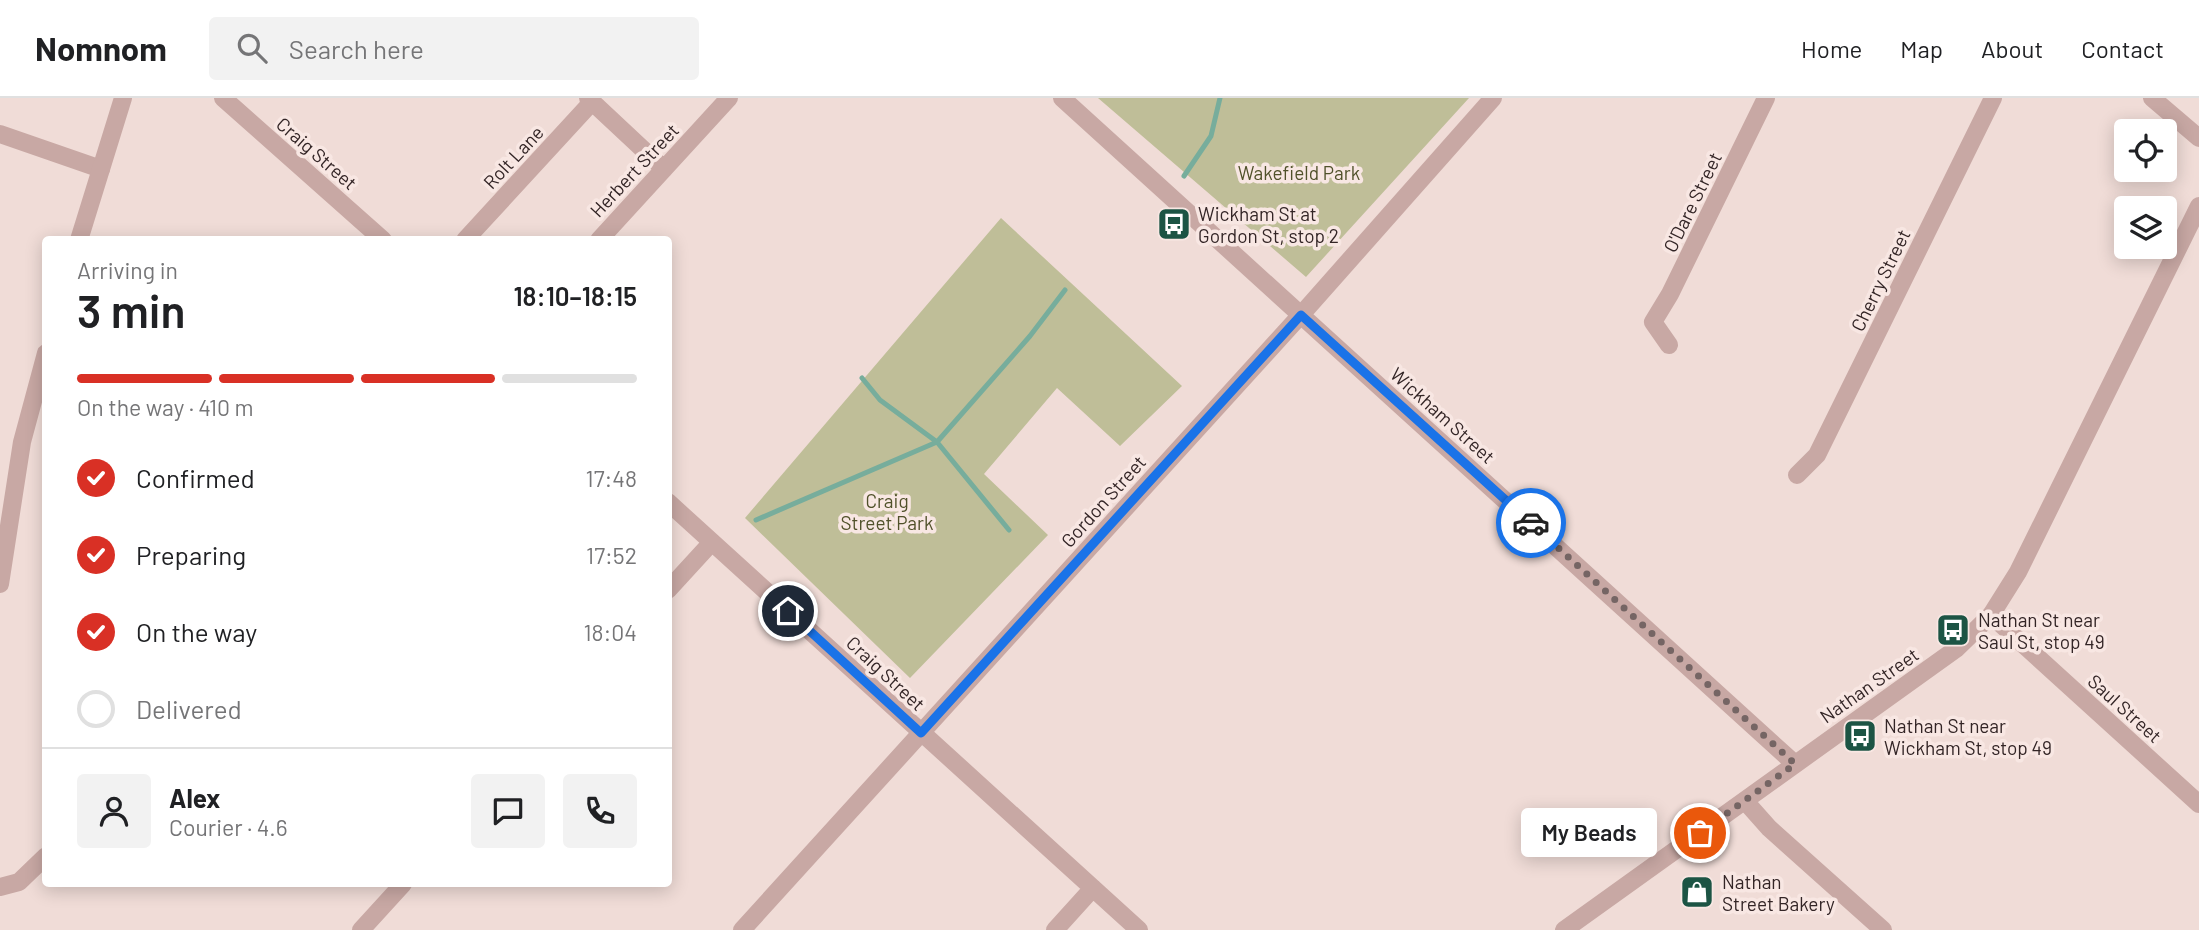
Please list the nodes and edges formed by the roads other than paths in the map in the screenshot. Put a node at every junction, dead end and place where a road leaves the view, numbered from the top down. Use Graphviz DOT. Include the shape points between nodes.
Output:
graph roads {
  1 [pos="122,98"];
  2 [pos="223,98"];
  3 [pos="729,98"];
  4 [pos="1062,98"];
  5 [pos="1493,98"];
  6 [pos="1766,98"];
  7 [pos="1993,98"];
  8 [pos="2152,98"];
  9 [pos="590,100"];
  10 [pos="0,134"];
  11 [pos="2199,138"];
  12 [pos="101,169"];
  13 [pos="664,169"];
  14 [pos="2199,206"];
  15 [pos="80,236"];
  16 [pos="378,236"];
  17 [pos="469,236"];
  18 [pos="603,236"];
  19 [pos="1301,315"];
  20 [pos="1669,345"];
  21 [pos="42,368"];
  22 [pos="1797,475"];
  23 [pos="672,506"];
  24 [pos="712,542"];
  25 [pos="2,559"];
  26 [pos="0,584"];
  27 [pos="672,586"];
  28 [pos="1991,615"];
  29 [pos="921,733"];
  30 [pos="1795,764"];
  31 [pos="1745,801"];
  32 [pos="2199,804"];
  33 [pos="42,860"];
  34 [pos="0,887"];
  35 [pos="400,887"];
  36 [pos="1093,888"];
  37 [pos="361,930"];
  38 [pos="742,930"];
  39 [pos="1055,930"];
  40 [pos="1139,930"];
  41 [pos="1564,930"];
  42 [pos="1883,930"];
  1 -- 12 [label="street"];
  2 -- 16 [label="street, Craig Street"];
  3 -- 13 [label="street, Herbert Street"];
  4 -- 19 [label="street, Wickham Street"];
  5 -- 19 [label="street, Gordon Street"];
  6 -- 20 [label="street, O'Dare Street" via="1653,322"];
  7 -- 22 [label="street, Cherry Street" via="1817,454"];
  8 -- 11 [label="street"];
  9 -- 13 [label="street"];
  9 -- 17 [label="street, Rolt Lane"];
  10 -- 12 [label="street"];
  12 -- 15 [label="street"];
  13 -- 18 [label="street, Herbert Street"];
  14 -- 28 [label="street, Nathan Street" via="2018,572"];
  19 -- 29 [label="street, Gordon Street"];
  19 -- 30 [label="street, Wickham Street"];
  21 -- 25 [label="street" via="22,442"];
  23 -- 24 [label="street, Craig Street"];
  24 -- 27 [label="street"];
  24 -- 29 [label="street, Craig Street"];
  25 -- 26 [label="street"];
  28 -- 30 [label="street, Nathan Street" via="1956,649"];
  28 -- 32 [label="street, Saul Street"];
  29 -- 36 [label="street, Craig Street"];
  29 -- 38 [label="street, Gordon Street"];
  30 -- 31 [label="street, Nathan Street"];
  31 -- 41 [label="street, Nathan Street"];
  31 -- 42 [label="street"];
  33 -- 34 [label="street" via="19,882"];
  35 -- 37 [label="street"];
  36 -- 39 [label="street"];
  36 -- 40 [label="street, Craig Street"];
}
